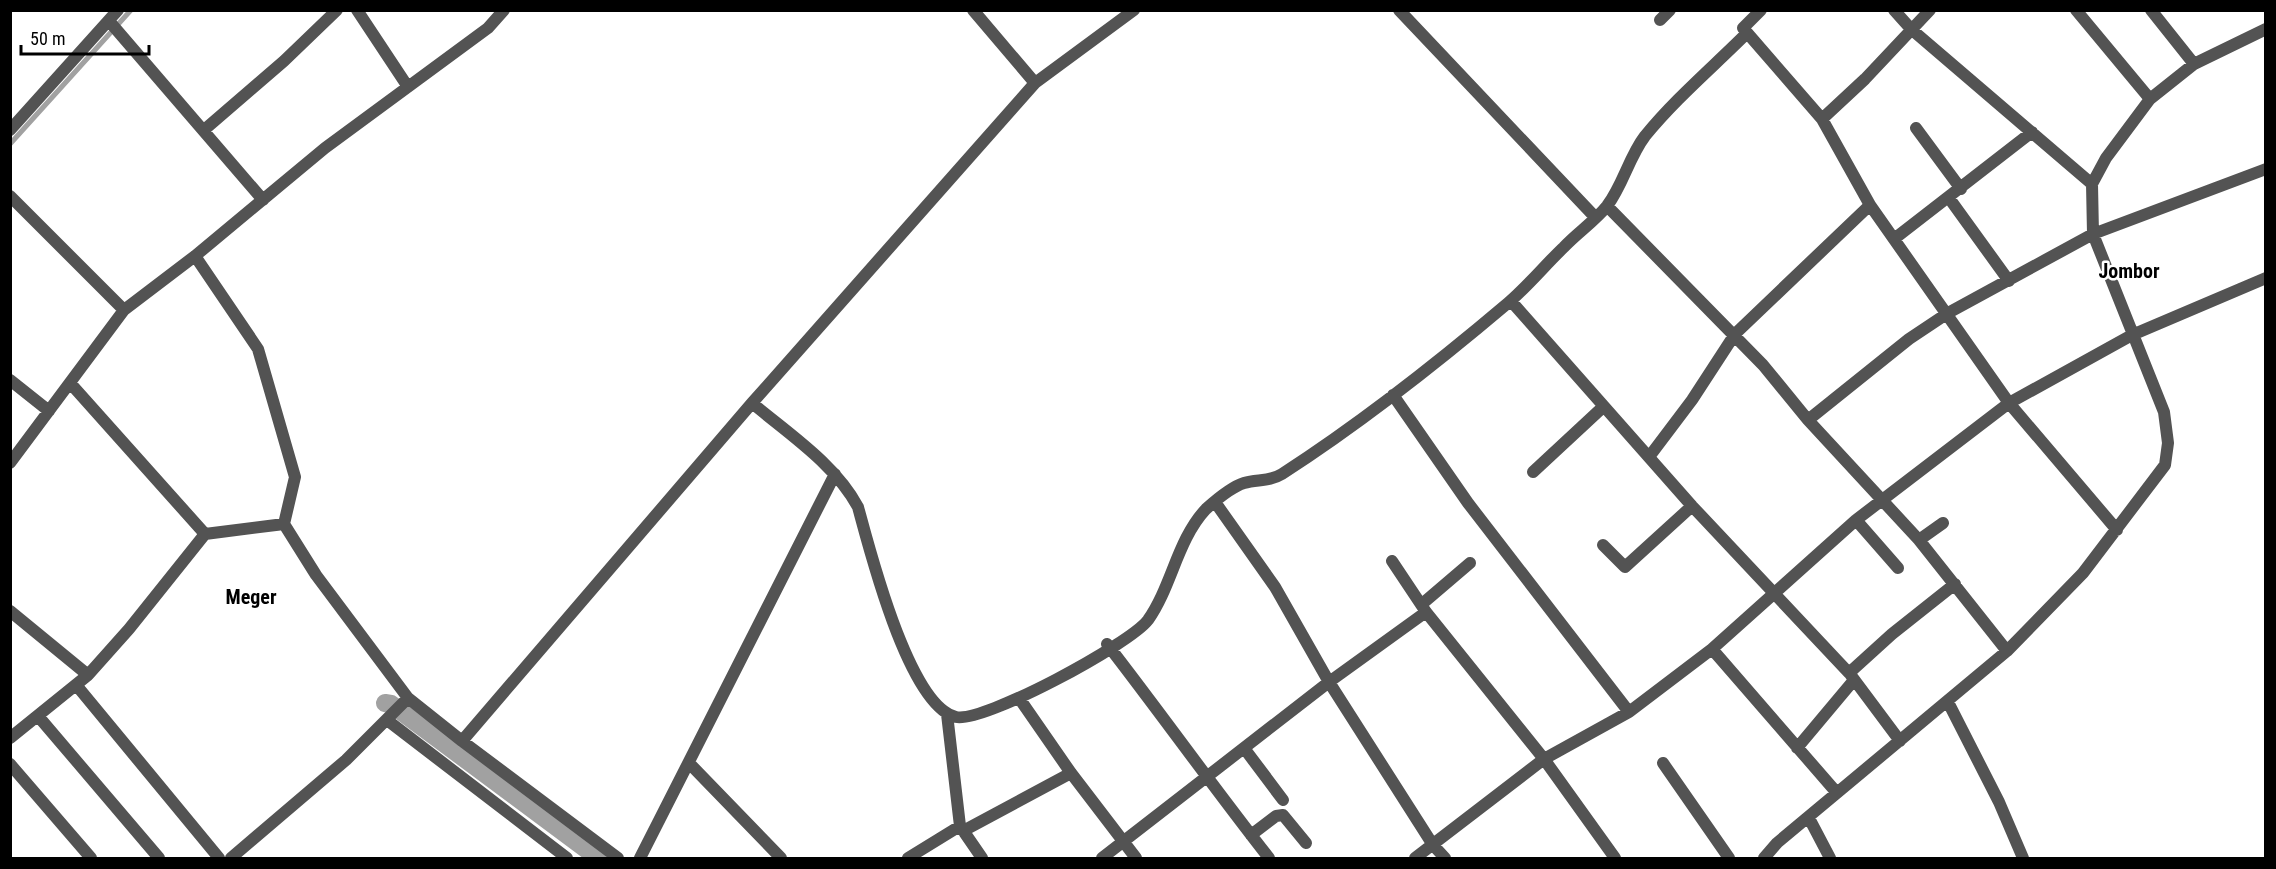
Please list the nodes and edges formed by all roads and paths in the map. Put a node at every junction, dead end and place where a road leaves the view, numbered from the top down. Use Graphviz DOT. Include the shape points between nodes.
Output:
graph roads {
  1 [pos="118,10"];
  2 [pos="337,10"];
  3 [pos="357,10"];
  4 [pos="504,10"];
  5 [pos="974,10"];
  6 [pos="1134,10"];
  7 [pos="1399,10"];
  8 [pos="1670,10"];
  9 [pos="1761,10"];
  10 [pos="1894,10"];
  11 [pos="1930,10"];
  12 [pos="2076,10"];
  13 [pos="2151,10"];
  14 [pos="1660,20"];
  15 [pos="109,21"];
  16 [pos="1911,29"];
  17 [pos="2265,29"];
  18 [pos="1747,33"];
  19 [pos="2194,64"];
  20 [pos="1035,83"];
  21 [pos="408,87"];
  22 [pos="2150,99"];
  23 [pos="1822,119"];
  24 [pos="1916,128"];
  25 [pos="10,130"];
  26 [pos="204,130"];
  27 [pos="2032,132"];
  28 [pos="2265,169"];
  29 [pos="2092,184"];
  30 [pos="1961,189"];
  31 [pos="10,196"];
  32 [pos="1949,198"];
  33 [pos="263,200"];
  34 [pos="1870,205"];
  35 [pos="1607,206"];
  36 [pos="1595,217"];
  37 [pos="2093,234"];
  38 [pos="1894,239"];
  39 [pos="195,256"];
  40 [pos="2265,278"];
  41 [pos="2009,281"];
  42 [pos="1511,301"];
  43 [pos="124,310"];
  44 [pos="1948,313"];
  45 [pos="1735,334"];
  46 [pos="2132,335"];
  47 [pos="10,380"];
  48 [pos="71,384"];
  49 [pos="1393,395"];
  50 [pos="752,403"];
  51 [pos="2010,403"];
  52 [pos="1603,407"];
  53 [pos="49,411"];
  54 [pos="1808,420"];
  55 [pos="1649,457"];
  56 [pos="10,463"];
  57 [pos="1533,472"];
  58 [pos="835,474"];
  59 [pos="1882,498"];
  60 [pos="1215,502"];
  61 [pos="1692,506"];
  62 [pos="1856,520"];
  63 [pos="1943,523"];
  64 [pos="284,524"];
  65 [pos="2117,530"];
  66 [pos="205,534"];
  67 [pos="1919,540"];
  68 [pos="1603,545"];
  69 [pos="1392,561"];
  70 [pos="1470,562"];
  71 [pos="1898,568"];
  72 [pos="1955,584"];
  73 [pos="1774,593"];
  74 [pos="1424,608"];
  75 [pos="10,611"];
  76 [pos="1109,646"];
  77 [pos="1712,649"];
  78 [pos="2007,651"];
  79 [pos="88,675"];
  80 [pos="1852,677"];
  81 [pos="1329,682"];
  82 [pos="76,686"];
  83 [pos="408,698"];
  84 [pos="1019,698"];
  85 [pos="1948,702"];
  86 [pos="1629,712"];
  87 [pos="947,714"];
  88 [pos="38,716"];
  89 [pos="387,720"];
  90 [pos="10,738"];
  91 [pos="462,741"];
  92 [pos="1900,741"];
  93 [pos="1244,748"];
  94 [pos="1797,748"];
  95 [pos="1544,759"];
  96 [pos="10,764"];
  97 [pos="690,764"];
  98 [pos="1663,764"];
  99 [pos="1071,772"];
  100 [pos="1205,777"];
  101 [pos="1837,793"];
  102 [pos="1283,800"];
  103 [pos="1809,818"];
  104 [pos="962,828"];
  105 [pos="1251,835"];
  106 [pos="1124,842"];
  107 [pos="1306,843"];
  108 [pos="1433,845"];
  109 [pos="91,858"];
  110 [pos="159,858"];
  111 [pos="219,858"];
  112 [pos="231,858"];
  113 [pos="567,858"];
  114 [pos="618,858"];
  115 [pos="640,858"];
  116 [pos="781,858"];
  117 [pos="908,858"];
  118 [pos="982,858"];
  119 [pos="1102,858"];
  120 [pos="1136,858"];
  121 [pos="1269,858"];
  122 [pos="1415,858"];
  123 [pos="1445,858"];
  124 [pos="1615,858"];
  125 [pos="1730,858"];
  126 [pos="1764,858"];
  127 [pos="1830,858"];
  128 [pos="2023,858"];
  1 -- 15 [label="street"];
  2 -- 26 [label="street"];
  3 -- 21 [label="street"];
  4 -- 21 [label="street" via="488,28"];
  5 -- 20 [label="street"];
  6 -- 20 [label="street"];
  7 -- 36 [label="street"];
  8 -- 14 [label="street"];
  9 -- 18 [label="street" via="1743,28"];
  10 -- 16 [label="street"];
  11 -- 16 [label="street"];
  12 -- 22 [label="street"];
  13 -- 19 [label="street"];
  15 -- 25 [label="street"];
  15 -- 26 [label="street"];
  16 -- 23 [label="street"];
  16 -- 27 [label="street"];
  17 -- 19 [label="street"];
  18 -- 23 [label="street"];
  18 -- 35 [label="street" via="1645,137"];
  19 -- 22 [label="street"];
  20 -- 50 [label="street"];
  21 -- 33 [label="street"];
  22 -- 29 [label="street" via="2106,158"];
  23 -- 34 [label="street"];
  24 -- 30 [label="street"];
  26 -- 33 [label="street"];
  27 -- 29 [label="street"];
  27 -- 30 [label="street"];
  28 -- 37 [label="street"];
  29 -- 37 [label="street"];
  30 -- 32 [label="street"];
  31 -- 43 [label="street"];
  32 -- 38 [label="street"];
  32 -- 41 [label="street"];
  33 -- 39 [label="street"];
  34 -- 38 [label="street"];
  34 -- 45 [label="street"];
  35 -- 36 [label="street"];
  35 -- 45 [label="street"];
  36 -- 42 [label="street"];
  37 -- 41 [label="street"];
  37 -- 46 [label="street"];
  38 -- 44 [label="street"];
  39 -- 43 [label="street"];
  39 -- 64 [label="street" via="258,349 296,477"];
  40 -- 46 [label="street"];
  41 -- 44 [label="street"];
  42 -- 49 [label="street"];
  42 -- 52 [label="street"];
  43 -- 48 [label="street"];
  44 -- 51 [label="street"];
  44 -- 54 [label="street" via="1909,339"];
  45 -- 54 [label="street"];
  45 -- 55 [label="street"];
  46 -- 51 [label="street"];
  46 -- 65 [label="street" via="2164,412 2168,443 2165,465"];
  47 -- 53 [label="street"];
  48 -- 53 [label="street"];
  48 -- 66 [label="street"];
  49 -- 60 [label="street" via="1275,479 1245,483"];
  49 -- 86 [label="street" via="1468,503"];
  50 -- 58 [label="street"];
  50 -- 91 [label="street"];
  51 -- 59 [label="street"];
  51 -- 65 [label="street"];
  52 -- 55 [label="street"];
  52 -- 57 [label="street"];
  53 -- 56 [label="street"];
  54 -- 59 [label="street"];
  55 -- 61 [label="street"];
  58 -- 87 [label="street" via="858,507 886,604 916,674 935,704"];
  58 -- 97 [label="street"];
  59 -- 62 [label="street"];
  59 -- 67 [label="street"];
  60 -- 76 [label="street" via="1205,510 1183,547 1149,619"];
  60 -- 81 [label="street" via="1275,587"];
  61 -- 68 [label="street" via="1625,567"];
  61 -- 73 [label="street"];
  62 -- 71 [label="street"];
  62 -- 73 [label="street"];
  63 -- 67 [label="street"];
  64 -- 66 [label="street"];
  64 -- 83 [label="street" via="316,575"];
  65 -- 78 [label="street" via="2083,573"];
  66 -- 79 [label="street"];
  67 -- 72 [label="street"];
  69 -- 74 [label="street"];
  70 -- 74 [label="street"];
  72 -- 78 [label="street"];
  72 -- 80 [label="street" via="1892,634"];
  73 -- 77 [label="street"];
  73 -- 80 [label="street"];
  74 -- 81 [label="street"];
  74 -- 95 [label="street"];
  75 -- 79 [label="street"];
  76 -- 84 [label="street"];
  76 -- 100 [label="street"];
  77 -- 86 [label="street"];
  77 -- 94 [label="street"];
  78 -- 85 [label="street"];
  79 -- 82 [label="street"];
  80 -- 92 [label="street"];
  80 -- 94 [label="street"];
  81 -- 93 [label="street"];
  81 -- 108 [label="street"];
  82 -- 88 [label="street"];
  82 -- 111 [label="street"];
  83 -- 89 [label="street"];
  83 -- 91 [label="street"];
  84 -- 87 [label="street" via="975,716"];
  84 -- 99 [label="street"];
  85 -- 92 [label="street"];
  85 -- 128 [label="street"];
  86 -- 95 [label="street"];
  87 -- 104 [label="street"];
  88 -- 90 [label="street"];
  88 -- 110 [label="street"];
  89 -- 112 [label="street" via="306,797"];
  89 -- 113 [label="street"];
  91 -- 114 [label="street"];
  92 -- 101 [label="street"];
  93 -- 100 [label="street"];
  93 -- 102 [label="street"];
  94 -- 101 [label="street"];
  95 -- 108 [label="street"];
  95 -- 124 [label="street"];
  96 -- 109 [label="street"];
  97 -- 115 [label="street"];
  97 -- 116 [label="street"];
  98 -- 125 [label="street"];
  99 -- 104 [label="street"];
  99 -- 106 [label="street"];
  100 -- 105 [label="street"];
  100 -- 106 [label="street"];
  101 -- 103 [label="street"];
  103 -- 126 [label="street"];
  103 -- 127 [label="street"];
  104 -- 117 [label="street"];
  104 -- 118 [label="street"];
  105 -- 107 [label="street" via="1283,815"];
  105 -- 121 [label="street"];
  106 -- 119 [label="street"];
  106 -- 120 [label="street"];
  108 -- 122 [label="street"];
  108 -- 123 [label="street"];
}
